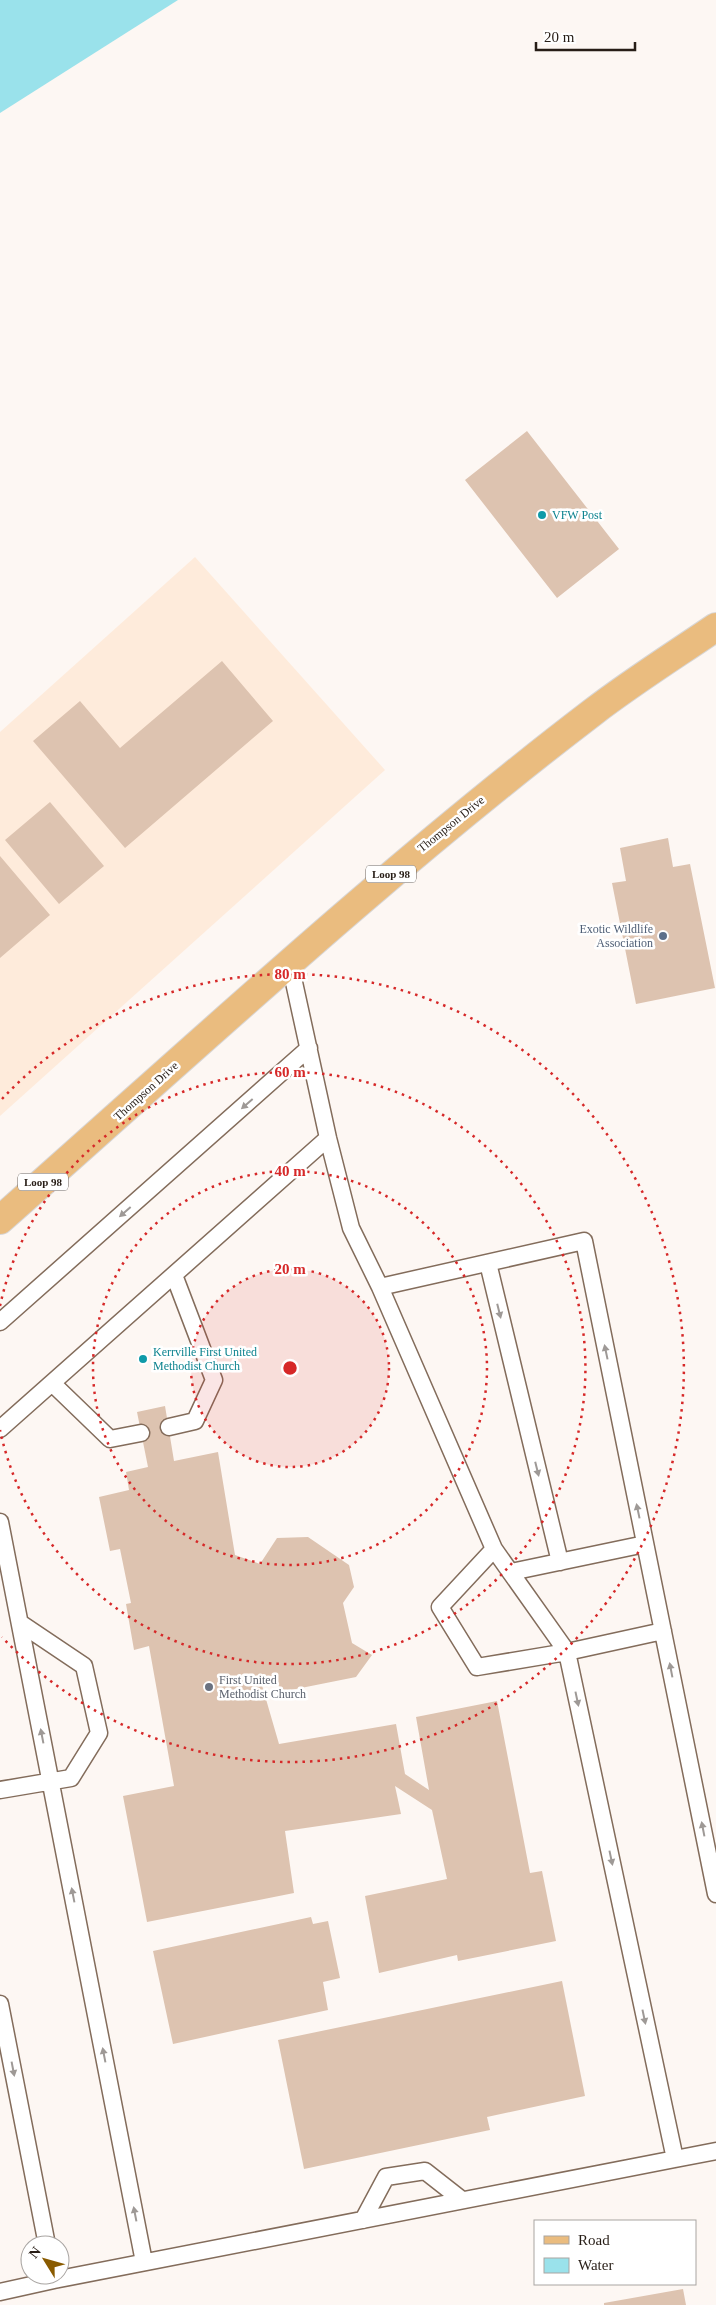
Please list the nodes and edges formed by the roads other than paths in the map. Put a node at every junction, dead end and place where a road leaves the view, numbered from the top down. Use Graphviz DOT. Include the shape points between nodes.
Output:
graph roads {
  1 [pos="716,627"];
  2 [pos="290,964"];
  3 [pos="309,1048"];
  4 [pos="328,1138"];
  5 [pos="0,1220"];
  6 [pos="488,1263"];
  7 [pos="174,1275"];
  8 [pos="380,1287"];
  9 [pos="0,1322"];
  10 [pos="52,1383"];
  11 [pos="169,1427"];
  12 [pos="0,1429"];
  13 [pos="141,1433"];
  14 [pos="0,1522"];
  15 [pos="645,1544"];
  16 [pos="494,1548"];
  17 [pos="560,1562"];
  18 [pos="511,1572"];
  19 [pos="20,1623"];
  20 [pos="663,1631"];
  21 [pos="566,1652"];
  22 [pos="51,1782"];
  23 [pos="0,1790"];
  24 [pos="716,1894"];
  25 [pos="0,2004"];
  26 [pos="716,2151"];
  27 [pos="674,2159"];
  28 [pos="462,2200"];
  29 [pos="363,2220"];
  30 [pos="45,2235"];
  31 [pos="144,2262"];
  32 [pos="70,2274"];
  33 [pos="25,2285"];
  34 [pos="0,2292"];
  1 -- 2 [label="main road, Thompson Drive / Loop 98" via="595,710 517,771 408,860"];
  2 -- 3 [label="lane"];
  2 -- 5 [label="main road, Thompson Drive / Loop 98"];
  3 -- 4 [label="lane"];
  3 -- 9 [label="lane, one-way"];
  4 -- 7 [label="lane"];
  4 -- 8 [label="lane" via="352,1228"];
  6 -- 8 [label="lane"];
  15 -- 6 [label="lane, one-way" via="584,1242"];
  6 -- 17 [label="lane, one-way"];
  7 -- 10 [label="lane"];
  7 -- 11 [label="lane" via="214,1380 195,1421"];
  8 -- 16 [label="lane"];
  10 -- 12 [label="lane"];
  10 -- 13 [label="lane" via="110,1439"];
  14 -- 19 [label="lane"];
  15 -- 17 [label="lane"];
  15 -- 20 [label="lane"];
  16 -- 18 [label="lane"];
  16 -- 21 [label="lane" via="440,1607 477,1667"];
  17 -- 18 [label="lane"];
  18 -- 21 [label="lane"];
  22 -- 19 [label="lane, one-way"];
  19 -- 22 [label="lane" via="84,1666 99,1732 71,1778"];
  20 -- 21 [label="lane"];
  24 -- 20 [label="lane, one-way"];
  21 -- 27 [label="lane, one-way"];
  22 -- 23 [label="lane"];
  31 -- 22 [label="lane, one-way"];
  25 -- 30 [label="lane, one-way"];
  26 -- 27 [label="lane"];
  27 -- 28 [label="lane"];
  28 -- 29 [label="lane"];
  28 -- 29 [label="lane" via="425,2171 386,2177"];
  29 -- 31 [label="lane"];
  31 -- 32 [label="lane"];
  33 -- 34 [label="lane"];
}
